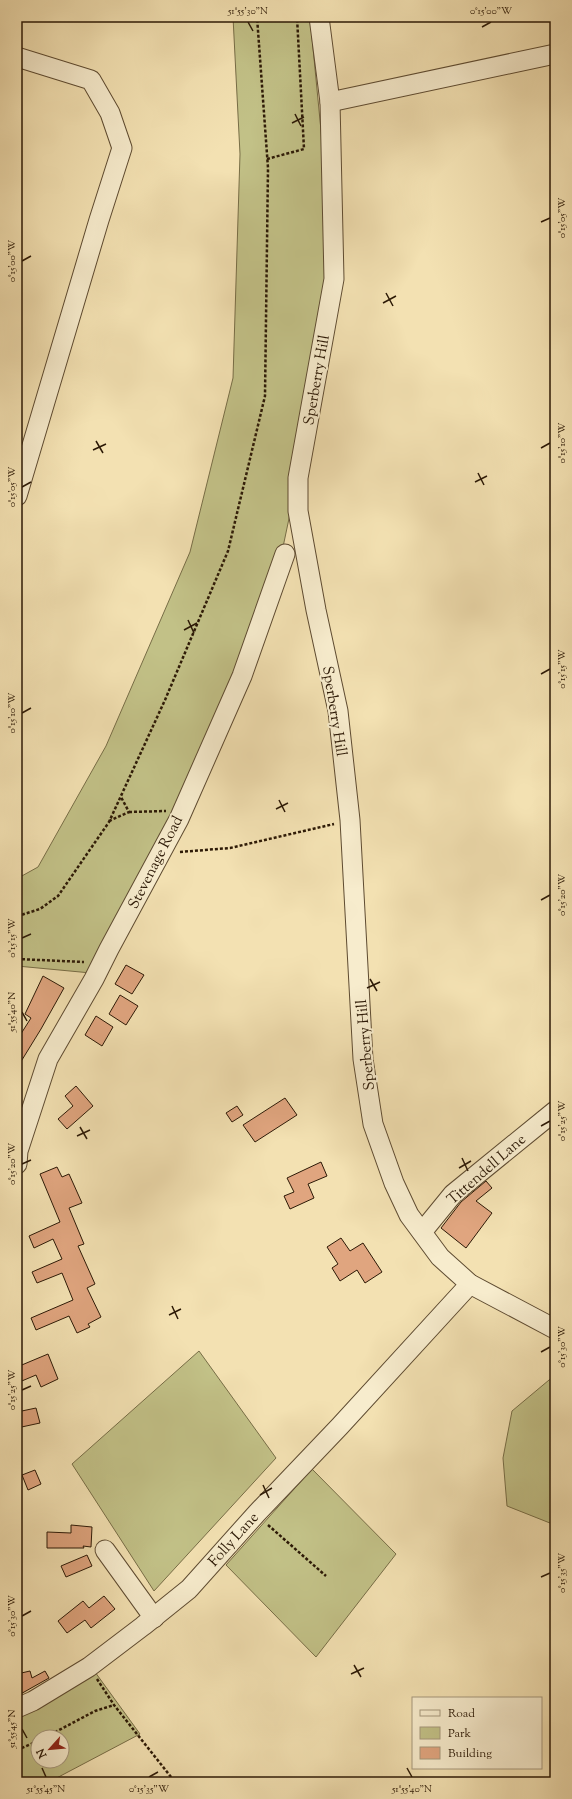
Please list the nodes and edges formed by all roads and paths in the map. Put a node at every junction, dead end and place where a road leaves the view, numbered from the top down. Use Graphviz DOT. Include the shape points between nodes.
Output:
graph roads {
  1 [pos="257,17"];
  2 [pos="297,17"];
  3 [pos="319,17"];
  4 [pos="555,54"];
  5 [pos="17,57"];
  6 [pos="330,102"];
  7 [pos="267,159"];
  8 [pos="17,496"];
  9 [pos="285,554"];
  10 [pos="120,796"];
  11 [pos="182,810"];
  12 [pos="129,812"];
  13 [pos="350,820"];
  14 [pos="109,822"];
  15 [pos="162,853"];
  16 [pos="17,915"];
  17 [pos="17,959"];
  18 [pos="85,962"];
  19 [pos="555,1111"];
  20 [pos="18,1155"];
  21 [pos="422,1232"];
  22 [pos="470,1284"];
  23 [pos="555,1329"];
  24 [pos="256,1513"];
  25 [pos="105,1550"];
  26 [pos="326,1576"];
  27 [pos="154,1618"];
  28 [pos="89,1667"];
  29 [pos="114,1706"];
  30 [pos="17,1708"];
  31 [pos="61,1729"];
  32 [pos="30,1744"];
  33 [pos="17,1750"];
  34 [pos="175,1782"];
  1 -- 7 [label="path"];
  2 -- 7 [label="path" via="304,149"];
  3 -- 6 [label="street, Sperberry Hill"];
  4 -- 6 [label="street"];
  5 -- 8 [label="street" via="92,80 110,113 122,148"];
  6 -- 13 [label="street, Sperberry Hill" via="334,279 298,478 298,511 338,711"];
  7 -- 10 [label="path" via="265,396 228,551"];
  9 -- 11 [label="street, Stevenage Road" via="242,676"];
  10 -- 12 [label="path"];
  10 -- 14 [label="path"];
  11 -- 12 [label="path"];
  11 -- 15 [label="street, Stevenage Road"];
  12 -- 14 [label="path"];
  13 -- 15 [label="path" via="230,848"];
  13 -- 21 [label="street, Sperberry Hill" via="363,1059 373,1124 394,1184 409,1215"];
  14 -- 16 [label="path" via="58,896 40,909"];
  15 -- 20 [label="street, Stevenage Road" via="48,1059"];
  17 -- 18 [label="path"];
  19 -- 21 [label="street, Tittendell Lane" via="453,1194"];
  21 -- 22 [label="street, Sperberry Hill" via="440,1256"];
  22 -- 23 [label="street, Sperberry Hill"];
  22 -- 24 [label="street, Folly Lane"];
  24 -- 26 [label="path"];
  24 -- 27 [label="street, Folly Lane" via="189,1589"];
  25 -- 27 [label="street"];
  27 -- 28 [label="street, Folly Lane"];
  28 -- 29 [label="path"];
  28 -- 30 [label="street, Folly Lane" via="33,1702"];
  29 -- 31 [label="path" via="95,1711"];
  29 -- 34 [label="path"];
  32 -- 33 [label="path"];
}
